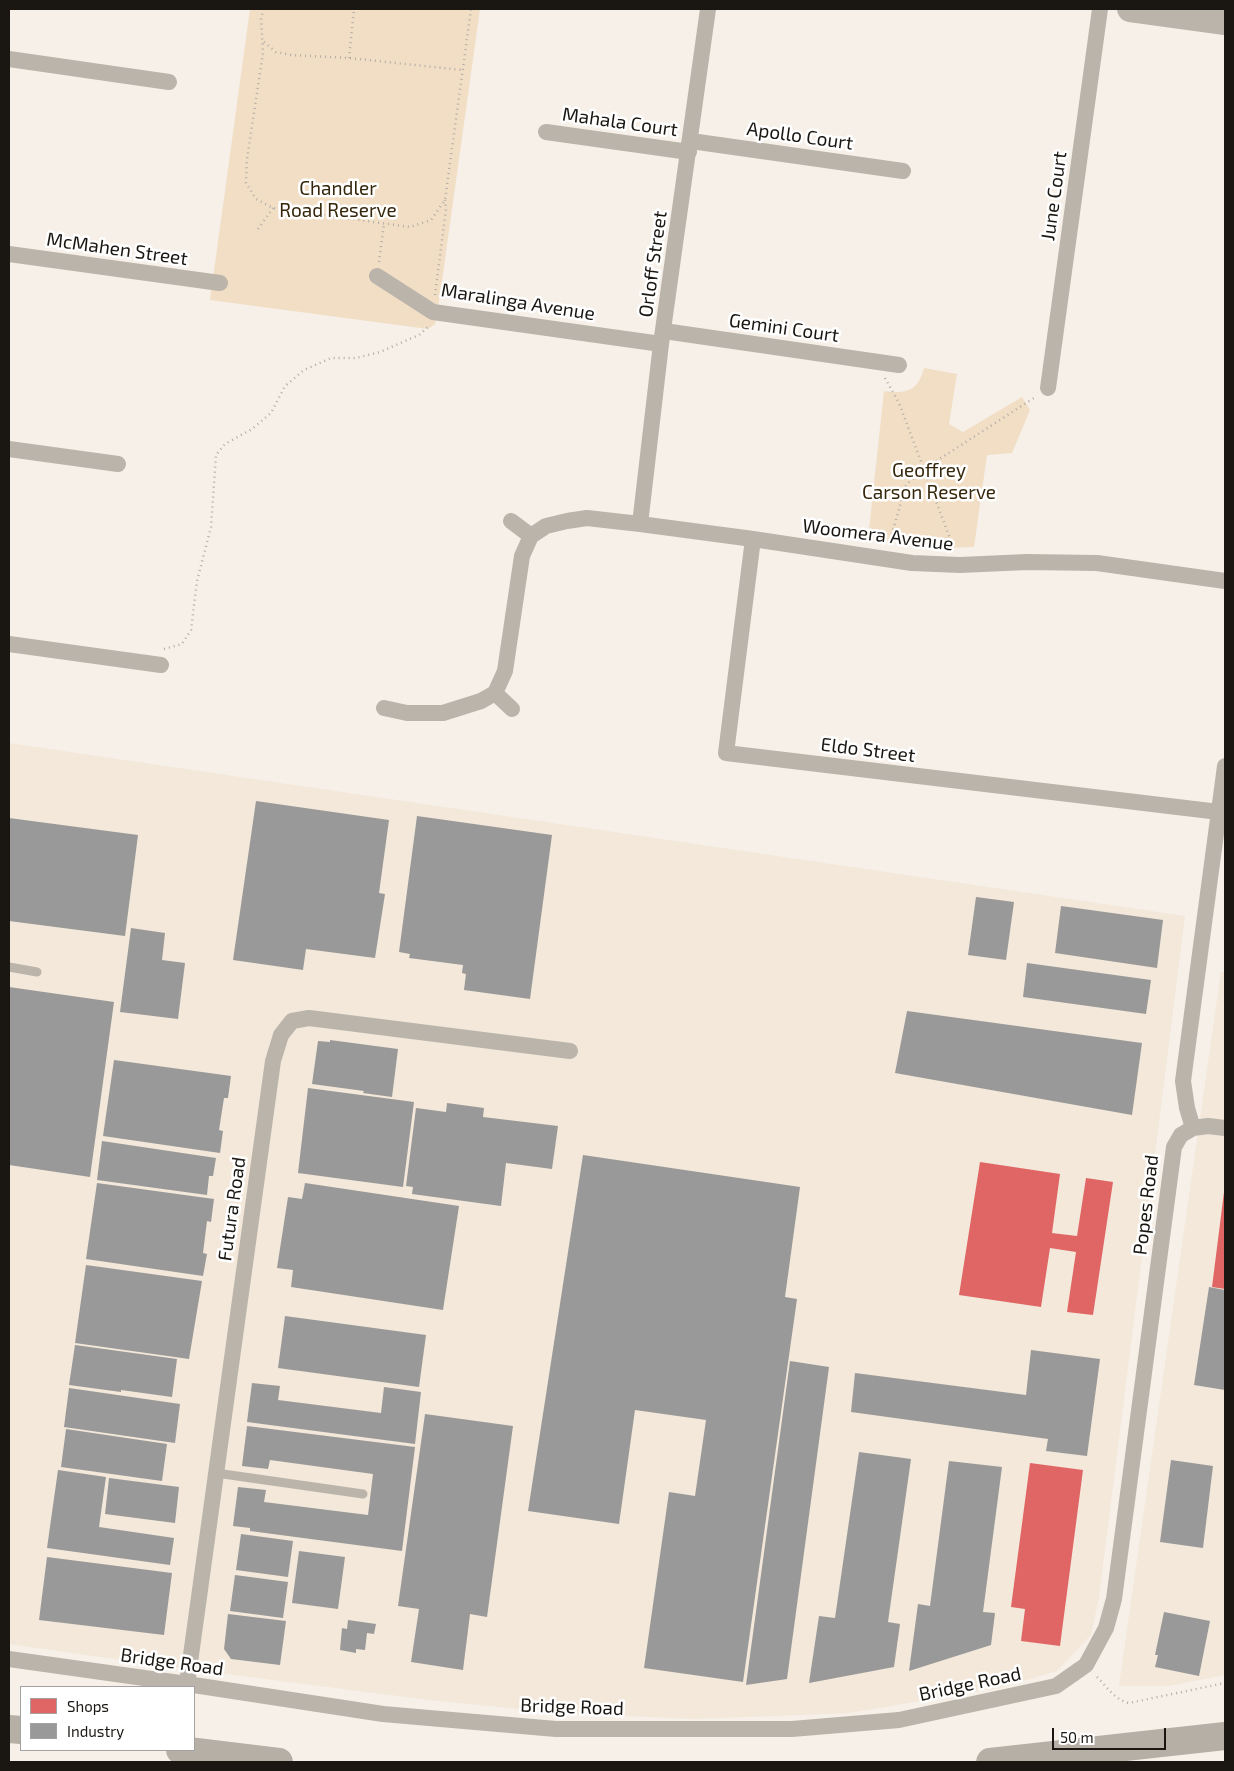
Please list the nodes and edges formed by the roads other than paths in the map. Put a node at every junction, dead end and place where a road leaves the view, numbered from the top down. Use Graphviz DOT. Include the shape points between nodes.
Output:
graph roads {
  1 [pos="708,9"];
  2 [pos="1100,9"];
  3 [pos="1130,9"];
  4 [pos="1225,22"];
  5 [pos="9,59"];
  6 [pos="170,82"];
  7 [pos="546,132"];
  8 [pos="690,146"];
  9 [pos="903,171"];
  10 [pos="9,254"];
  11 [pos="377,276"];
  12 [pos="220,283"];
  13 [pos="663,337"];
  14 [pos="899,365"];
  15 [pos="1048,388"];
  16 [pos="9,449"];
  17 [pos="118,464"];
  18 [pos="511,522"];
  19 [pos="640,524"];
  20 [pos="531,536"];
  21 [pos="753,539"];
  22 [pos="1225,581"];
  23 [pos="9,644"];
  24 [pos="158,664"];
  25 [pos="495,693"];
  26 [pos="384,708"];
  27 [pos="512,709"];
  28 [pos="1225,766"];
  29 [pos="1219,812"];
  30 [pos="9,967"];
  31 [pos="37,972"];
  32 [pos="570,1051"];
  33 [pos="1193,1128"];
  34 [pos="1225,1128"];
  35 [pos="216,1473"];
  36 [pos="363,1494"];
  37 [pos="1106,1628"];
  38 [pos="9,1659"];
  39 [pos="187,1684"];
  40 [pos="1225,1736"];
  41 [pos="188,1751"];
  42 [pos="279,1762"];
  43 [pos="990,1762"];
  1 -- 8 [label="street, Orloff Street"];
  2 -- 15 [label="street, June Court"];
  3 -- 4 [label="main road"];
  5 -- 6 [label="street"];
  7 -- 8 [label="street, Mahala Court"];
  8 -- 9 [label="street, Apollo Court"];
  8 -- 13 [label="street, Orloff Street"];
  10 -- 12 [label="street, McMahen Street"];
  11 -- 13 [label="street, Maralinga Avenue" via="433,312"];
  13 -- 14 [label="street, Gemini Court"];
  13 -- 19 [label="street, Orloff Street"];
  16 -- 17 [label="street"];
  18 -- 20 [label="street"];
  19 -- 20 [label="street, Woomera Avenue" via="587,518 546,526"];
  19 -- 21 [label="street, Woomera Avenue"];
  20 -- 25 [label="street" via="522,556 505,671"];
  21 -- 22 [label="street, Woomera Avenue" via="912,563 1097,563"];
  21 -- 29 [label="street, Eldo Street" via="726,753"];
  23 -- 24 [label="street"];
  25 -- 26 [label="street" via="443,713 407,713"];
  25 -- 27 [label="street"];
  28 -- 29 [label="street"];
  29 -- 33 [label="street" via="1183,1081"];
  30 -- 31 [label="lane"];
  32 -- 35 [label="street, Futura Road" via="309,1018 292,1022 281,1035 273,1061"];
  33 -- 34 [label="street"];
  33 -- 37 [label="street, Popes Road" via="1180,1135 1174,1147 1114,1599"];
  35 -- 36 [label="lane"];
  35 -- 39 [label="street, Futura Road"];
  37 -- 39 [label="street, Bridge Road" via="1086,1665 1056,1686 899,1720 792,1728 556,1729 383,1714"];
  38 -- 39 [label="street, Bridge Road"];
  40 -- 43 [label="highway"];
  41 -- 42 [label="highway"];
}
